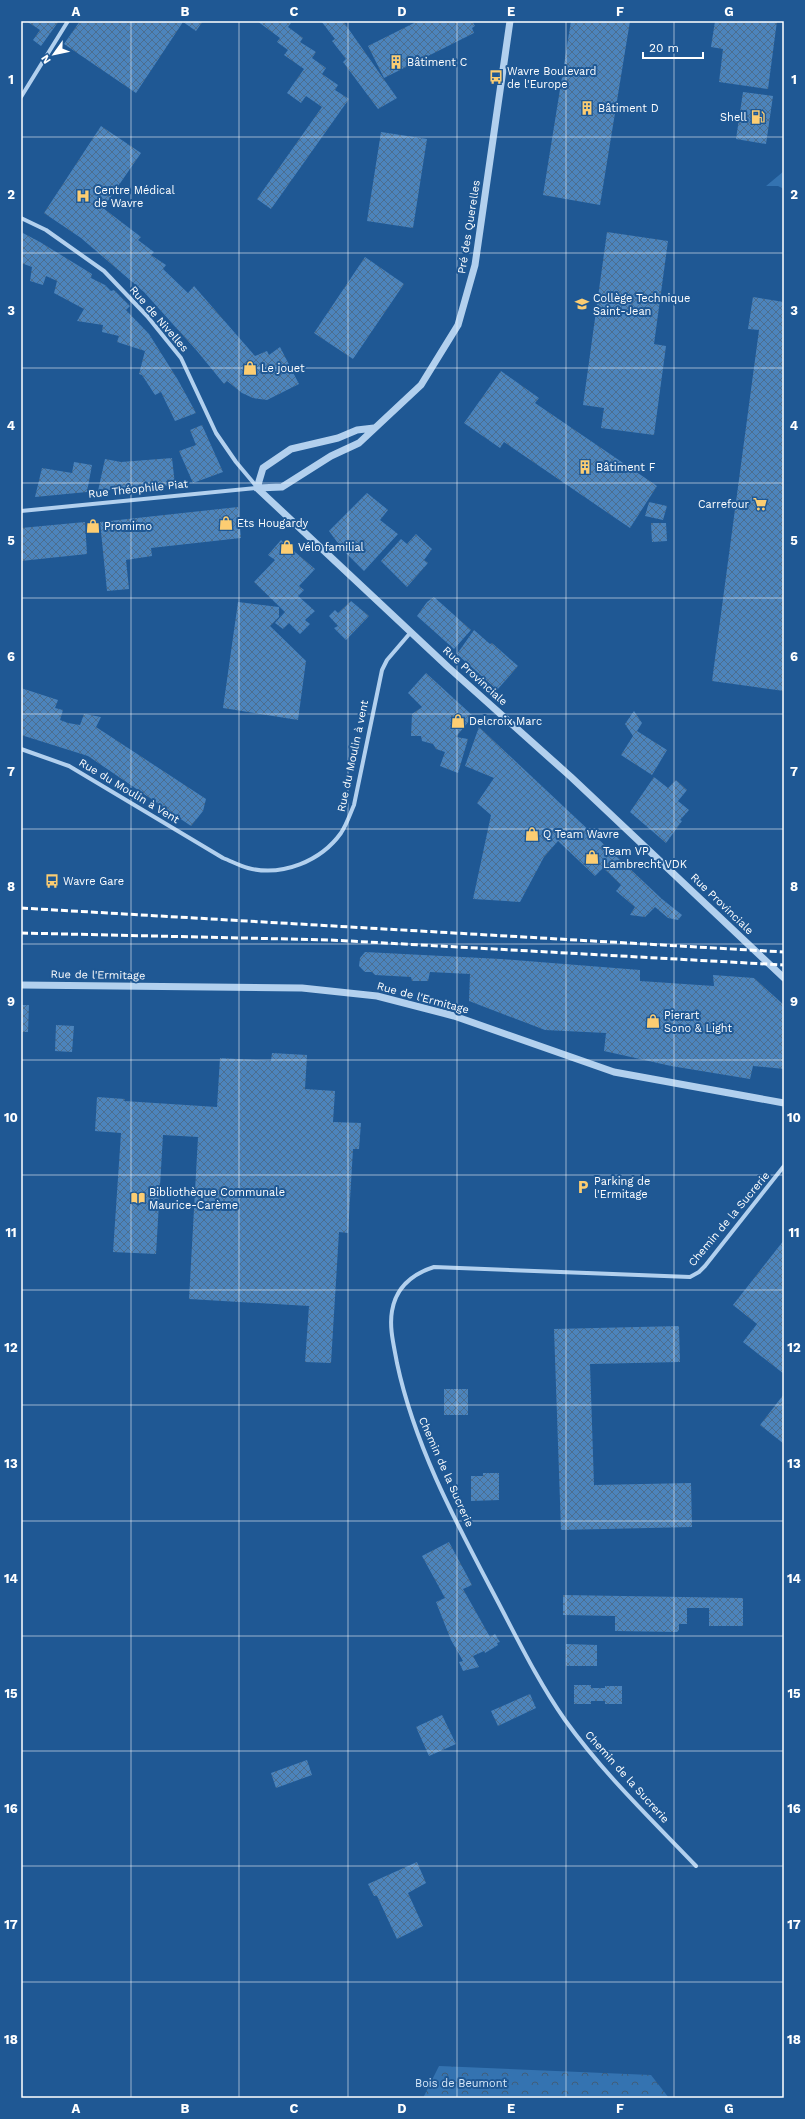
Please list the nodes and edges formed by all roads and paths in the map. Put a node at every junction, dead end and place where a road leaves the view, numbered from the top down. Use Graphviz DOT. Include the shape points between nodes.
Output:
graph roads {
  1 [pos="68,21"];
  2 [pos="510,21"];
  3 [pos="21,97"];
  4 [pos="21,218"];
  5 [pos="374,428"];
  6 [pos="257,488"];
  7 [pos="21,511"];
  8 [pos="412,632"];
  9 [pos="21,749"];
  10 [pos="222,858"];
  11 [pos="784,978"];
  12 [pos="21,985"];
  13 [pos="784,1103"];
  14 [pos="784,1166"];
  15 [pos="696,1866"];
  1 -- 3 [label="street"];
  2 -- 5 [label="street, Pré des Querelles" via="475,265 458,325 421,385"];
  4 -- 6 [label="street, Rue de Nivelles" via="46,230 98,266 147,316 181,358 216,433"];
  5 -- 6 [label="street, Pré des Querelles" via="359,443 331,456 282,487"];
  5 -- 6 [label="street" via="357,430 338,438 291,449 262,468"];
  6 -- 7 [label="street, Rue Théophile Piat"];
  6 -- 8 [label="street, Rue Provinciale"];
  8 -- 10 [label="street, Rue du Moulin à vent" via="387,660 382,670 354,805 348,820 333,842 314,858 285,869 269,871 249,868"];
  8 -- 11 [label="street, Rue Provinciale" via="571,777"];
  9 -- 10 [label="street, Rue du Moulin à Vent" via="69,766"];
  12 -- 13 [label="street, Rue de l'Ermitage" via="302,988 377,996 454,1016 614,1072"];
  14 -- 15 [label="street, Chemin de la Sucrerie" via="705,1266 695,1275 684,1278 434,1267 415,1276 404,1285 397,1294 391,1316 391,1334 400,1378 422,1446 476,1559 540,1680 588,1751"];
}
